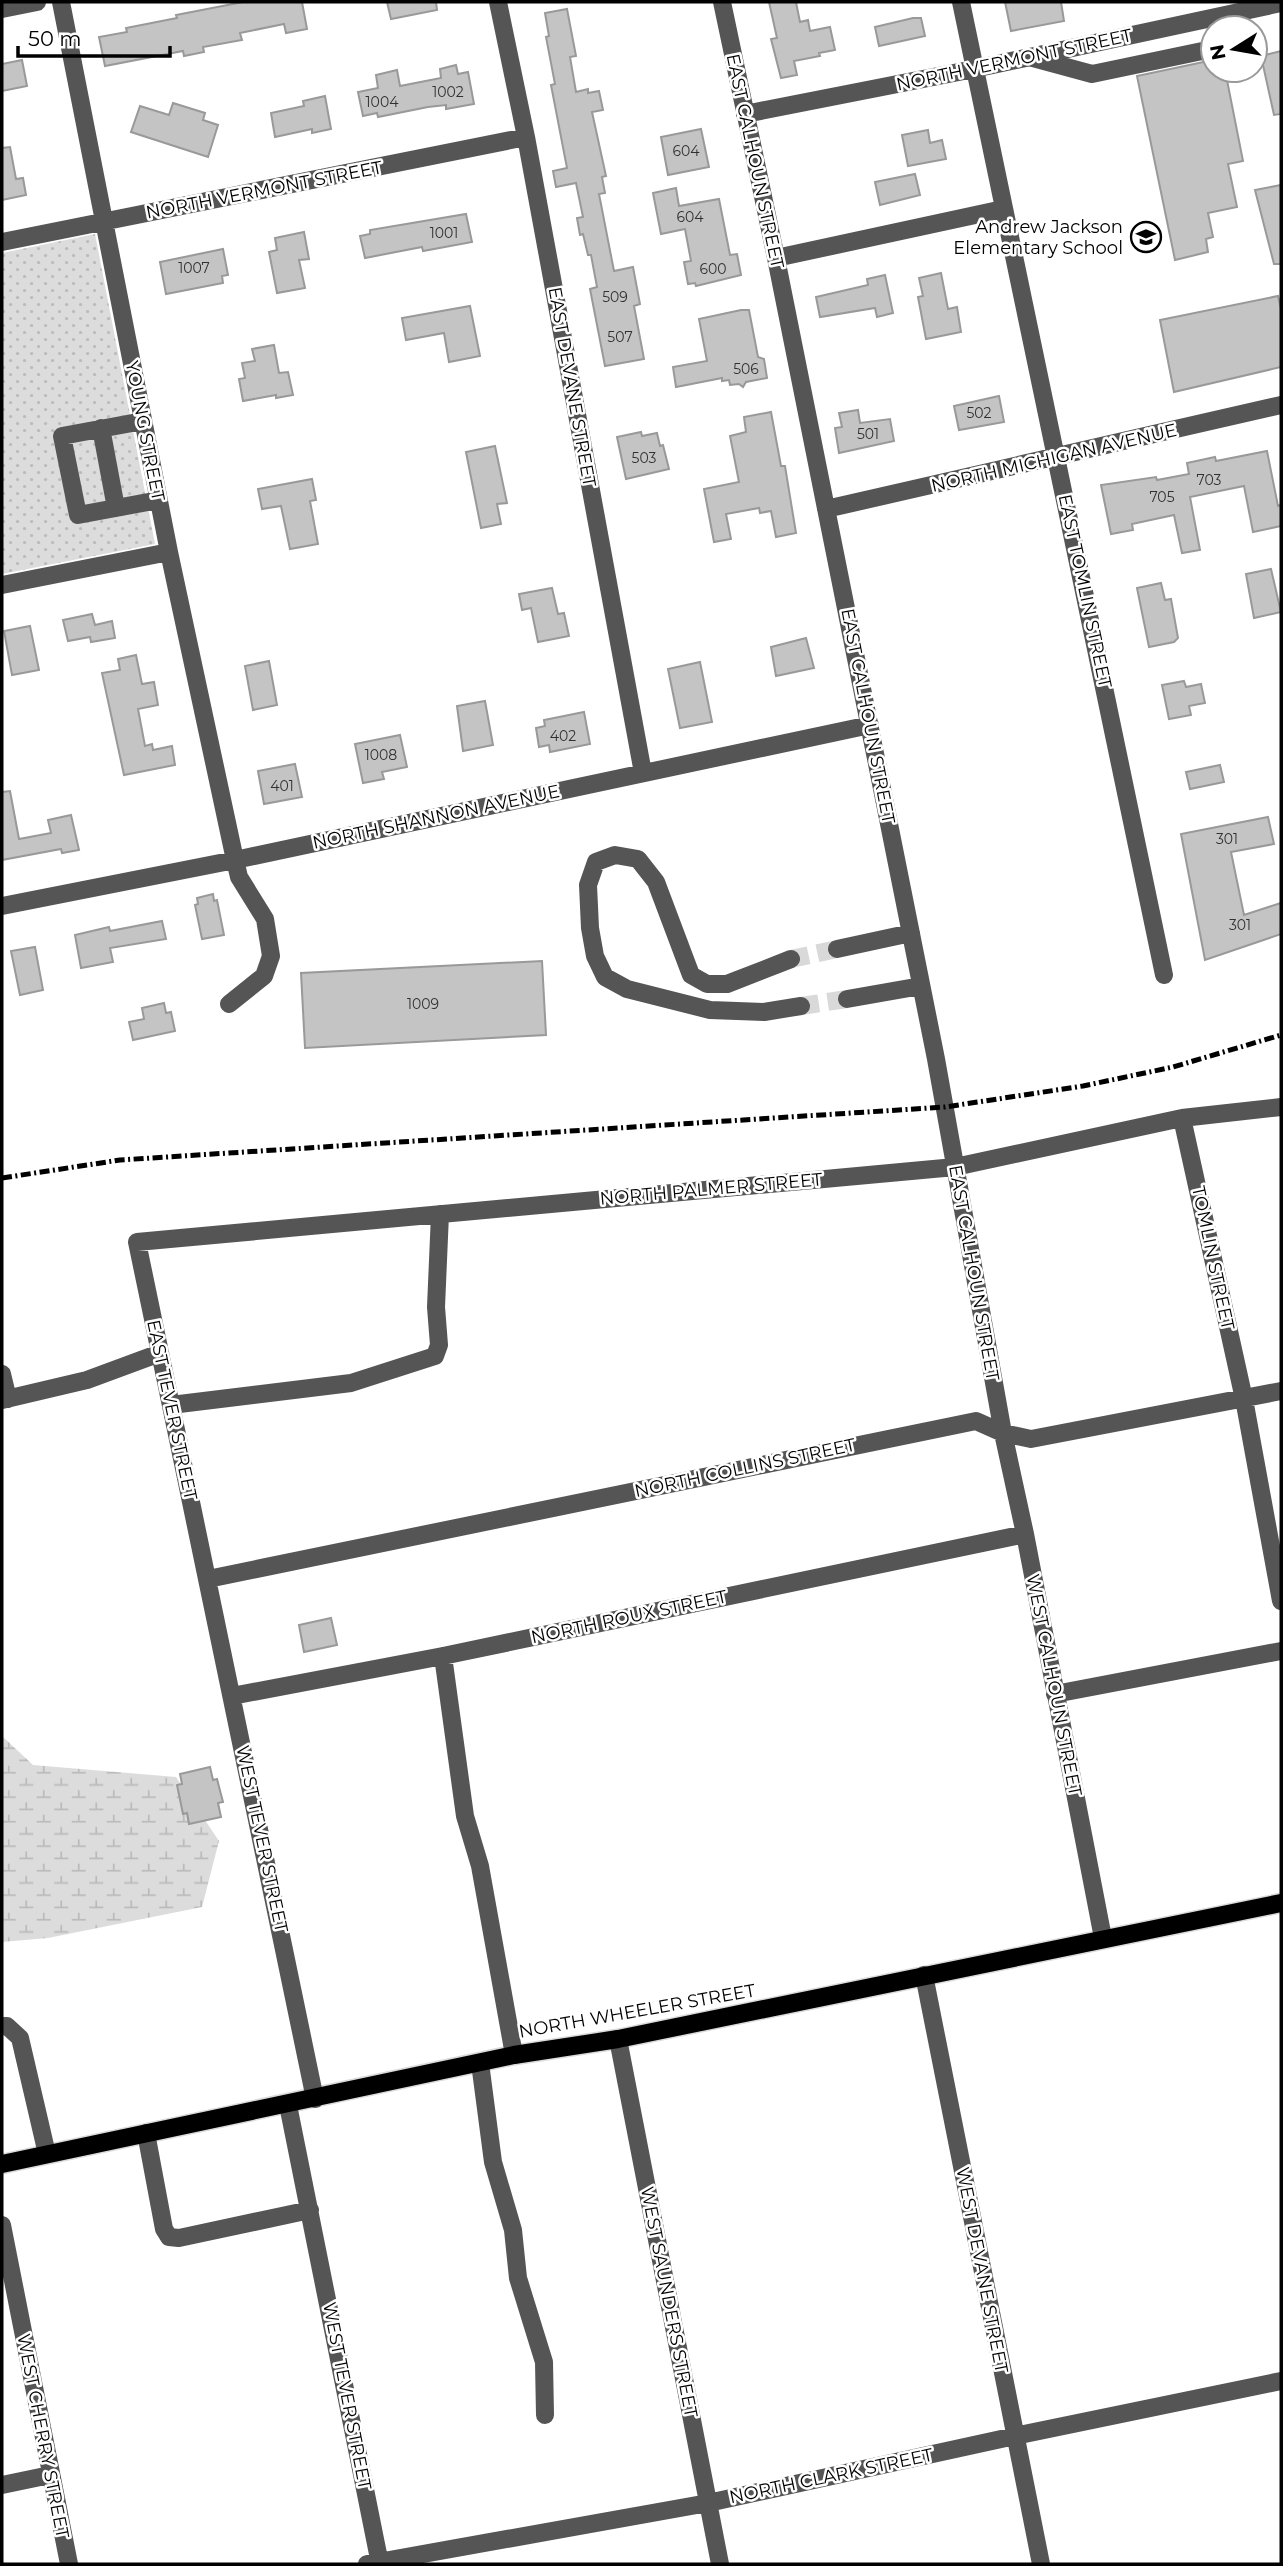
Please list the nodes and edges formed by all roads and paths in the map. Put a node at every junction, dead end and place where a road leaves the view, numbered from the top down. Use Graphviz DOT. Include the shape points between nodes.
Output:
graph roads {
  1 [pos="37,2"];
  2 [pos="61,2"];
  3 [pos="498,2"];
  4 [pos="722,2"];
  5 [pos="961,2"];
  6 [pos="1281,3"];
  7 [pos="2,9"];
  8 [pos="1248,14"];
  9 [pos="1199,26"];
  10 [pos="1199,52"];
  11 [pos="1029,57"];
  12 [pos="974,69"];
  13 [pos="745,114"];
  14 [pos="526,137"];
  15 [pos="1003,209"];
  16 [pos="104,222"];
  17 [pos="2,242"];
  18 [pos="776,258"];
  19 [pos="1281,405"];
  20 [pos="143,421"];
  21 [pos="101,428"];
  22 [pos="1057,458"];
  23 [pos="159,500"];
  24 [pos="116,508"];
  25 [pos="826,509"];
  26 [pos="169,552"];
  27 [pos="2,585"];
  28 [pos="870,725"];
  29 [pos="643,773"];
  30 [pos="235,860"];
  31 [pos="2,906"];
  32 [pos="911,933"];
  33 [pos="837,949"];
  34 [pos="791,959"];
  35 [pos="1164,975"];
  36 [pos="921,986"];
  37 [pos="847,999"];
  38 [pos="229,1004"];
  39 [pos="801,1006"];
  40 [pos="1281,1107"];
  41 [pos="1182,1118"];
  42 [pos="955,1167"];
  43 [pos="440,1214"];
  44 [pos="137,1242"];
  45 [pos="160,1353"];
  46 [pos="2,1374"];
  47 [pos="1281,1391"];
  48 [pos="5,1399"];
  49 [pos="1244,1399"];
  50 [pos="171,1405"];
  51 [pos="1003,1433"];
  52 [pos="1025,1534"];
  53 [pos="208,1579"];
  54 [pos="1281,1601"];
  55 [pos="1281,1651"];
  56 [pos="443,1656"];
  57 [pos="1055,1694"];
  58 [pos="232,1696"];
  59 [pos="1281,1903"];
  60 [pos="1103,1938"];
  61 [pos="924,1975"];
  62 [pos="2,2026"];
  63 [pos="618,2039"];
  64 [pos="514,2055"];
  65 [pos="480,2063"];
  66 [pos="315,2099"];
  67 [pos="288,2105"];
  68 [pos="146,2133"];
  69 [pos="47,2154"];
  70 [pos="2,2164"];
  71 [pos="310,2210"];
  72 [pos="2,2225"];
  73 [pos="1281,2381"];
  74 [pos="545,2415"];
  75 [pos="1015,2436"];
  76 [pos="50,2474"];
  77 [pos="2,2486"];
  78 [pos="708,2503"];
  79 [pos="375,2563"];
  80 [pos="69,2564"];
  81 [pos="720,2564"];
  82 [pos="1041,2564"];
  1 -- 7 [label="street"];
  2 -- 16 [label="street, YOUNG STREET"];
  3 -- 14 [label="street, EAST DEVANE STREET"];
  4 -- 13 [label="street, EAST CALHOUN STREET"];
  5 -- 12 [label="street, EAST TOMLIN STREET"];
  6 -- 8 [label="street, NORTH VERMONT STREET"];
  9 -- 11 [label="street, NORTH VERMONT STREET"];
  10 -- 11 [label="street" via="1093,74"];
  11 -- 12 [label="street, NORTH VERMONT STREET"];
  12 -- 13 [label="street, NORTH VERMONT STREET"];
  12 -- 15 [label="street, EAST TOMLIN STREET"];
  13 -- 18 [label="street, EAST CALHOUN STREET"];
  14 -- 16 [label="street, NORTH VERMONT STREET"];
  14 -- 29 [label="street, EAST DEVANE STREET"];
  15 -- 18 [label="street"];
  15 -- 22 [label="street, EAST TOMLIN STREET"];
  16 -- 17 [label="street, NORTH VERMONT STREET"];
  16 -- 20 [label="street, YOUNG STREET"];
  18 -- 25 [label="street, EAST CALHOUN STREET"];
  19 -- 22 [label="street, NORTH MICHIGAN AVENUE"];
  20 -- 21 [label="street"];
  20 -- 23 [label="street, YOUNG STREET"];
  21 -- 24 [label="street"];
  21 -- 24 [label="street" via="62,436 78,515"];
  22 -- 25 [label="street, NORTH MICHIGAN AVENUE"];
  22 -- 35 [label="street, EAST TOMLIN STREET"];
  23 -- 24 [label="street"];
  23 -- 26 [label="street, YOUNG STREET"];
  25 -- 28 [label="street, EAST CALHOUN STREET"];
  26 -- 27 [label="street"];
  26 -- 30 [label="street, YOUNG STREET"];
  28 -- 29 [label="street, NORTH SHANNON AVENUE"];
  28 -- 32 [label="street, EAST CALHOUN STREET"];
  29 -- 30 [label="street, NORTH SHANNON AVENUE"];
  30 -- 31 [label="street, NORTH SHANNON AVENUE"];
  30 -- 38 [label="street, YOUNG STREET" via="265,919 271,956 264,976"];
  32 -- 33 [label="street"];
  32 -- 36 [label="street, EAST CALHOUN STREET"];
  34 -- 39 [label="street" via="727,984 707,984 691,975 656,882 638,859 615,855 596,862 588,885 590,928 605,977 627,989 710,1010 764,1012"];
  36 -- 37 [label="street"];
  36 -- 42 [label="street, EAST CALHOUN STREET"];
  40 -- 41 [label="street, NORTH PALMER STREET"];
  41 -- 42 [label="street, NORTH PALMER STREET"];
  41 -- 49 [label="street, TOMLIN STREET"];
  42 -- 43 [label="street, NORTH PALMER STREET"];
  42 -- 51 [label="street, EAST CALHOUN STREET"];
  43 -- 44 [label="street, NORTH PALMER STREET"];
  43 -- 50 [label="street" via="439,1345 435,1356 351,1382"];
  44 -- 45 [label="street, EAST TEVER STREET"];
  45 -- 48 [label="street" via="88,1380"];
  45 -- 50 [label="street, EAST TEVER STREET"];
  46 -- 48 [label="street"];
  47 -- 49 [label="street, NORTH COLLINS STREET"];
  49 -- 51 [label="street, NORTH COLLINS STREET" via="1031,1439"];
  49 -- 54 [label="street, TOMLIN STREET"];
  50 -- 53 [label="street, EAST TEVER STREET"];
  51 -- 52 [label="street, WEST CALHOUN STREET"];
  51 -- 53 [label="street, NORTH COLLINS STREET" via="975,1421"];
  52 -- 56 [label="street, NORTH ROUX STREET"];
  52 -- 57 [label="street, WEST CALHOUN STREET"];
  53 -- 58 [label="street, WEST TEVER STREET"];
  55 -- 57 [label="street"];
  56 -- 58 [label="street, NORTH ROUX STREET"];
  56 -- 64 [label="street" via="465,1816 480,1866"];
  57 -- 60 [label="street, WEST CALHOUN STREET"];
  58 -- 66 [label="street, WEST TEVER STREET"];
  59 -- 60 [label="main road, NORTH WHEELER STREET"];
  60 -- 61 [label="main road, NORTH WHEELER STREET"];
  61 -- 63 [label="main road, NORTH WHEELER STREET"];
  61 -- 75 [label="street, WEST DEVANE STREET"];
  62 -- 69 [label="street" via="20,2038"];
  63 -- 64 [label="main road, NORTH WHEELER STREET"];
  63 -- 78 [label="street, WEST SAUNDERS STREET"];
  64 -- 65 [label="main road, NORTH WHEELER STREET"];
  65 -- 66 [label="main road, NORTH WHEELER STREET"];
  65 -- 74 [label="street" via="493,2162 513,2230 518,2278 544,2362"];
  66 -- 67 [label="main road, NORTH WHEELER STREET"];
  67 -- 68 [label="main road, NORTH WHEELER STREET"];
  67 -- 71 [label="street, WEST TEVER STREET"];
  68 -- 69 [label="main road, NORTH WHEELER STREET"];
  68 -- 71 [label="street" via="169,2237"];
  69 -- 70 [label="main road, NORTH WHEELER STREET"];
  71 -- 79 [label="street, WEST TEVER STREET"];
  72 -- 76 [label="street, WEST CHERRY STREET"];
  73 -- 75 [label="street, NORTH CLARK STREET"];
  75 -- 78 [label="street, NORTH CLARK STREET"];
  75 -- 82 [label="street, WEST DEVANE STREET"];
  76 -- 77 [label="street"];
  76 -- 80 [label="street, WEST CHERRY STREET"];
  78 -- 79 [label="street, NORTH CLARK STREET"];
  78 -- 81 [label="street, WEST SAUNDERS STREET"];
}
